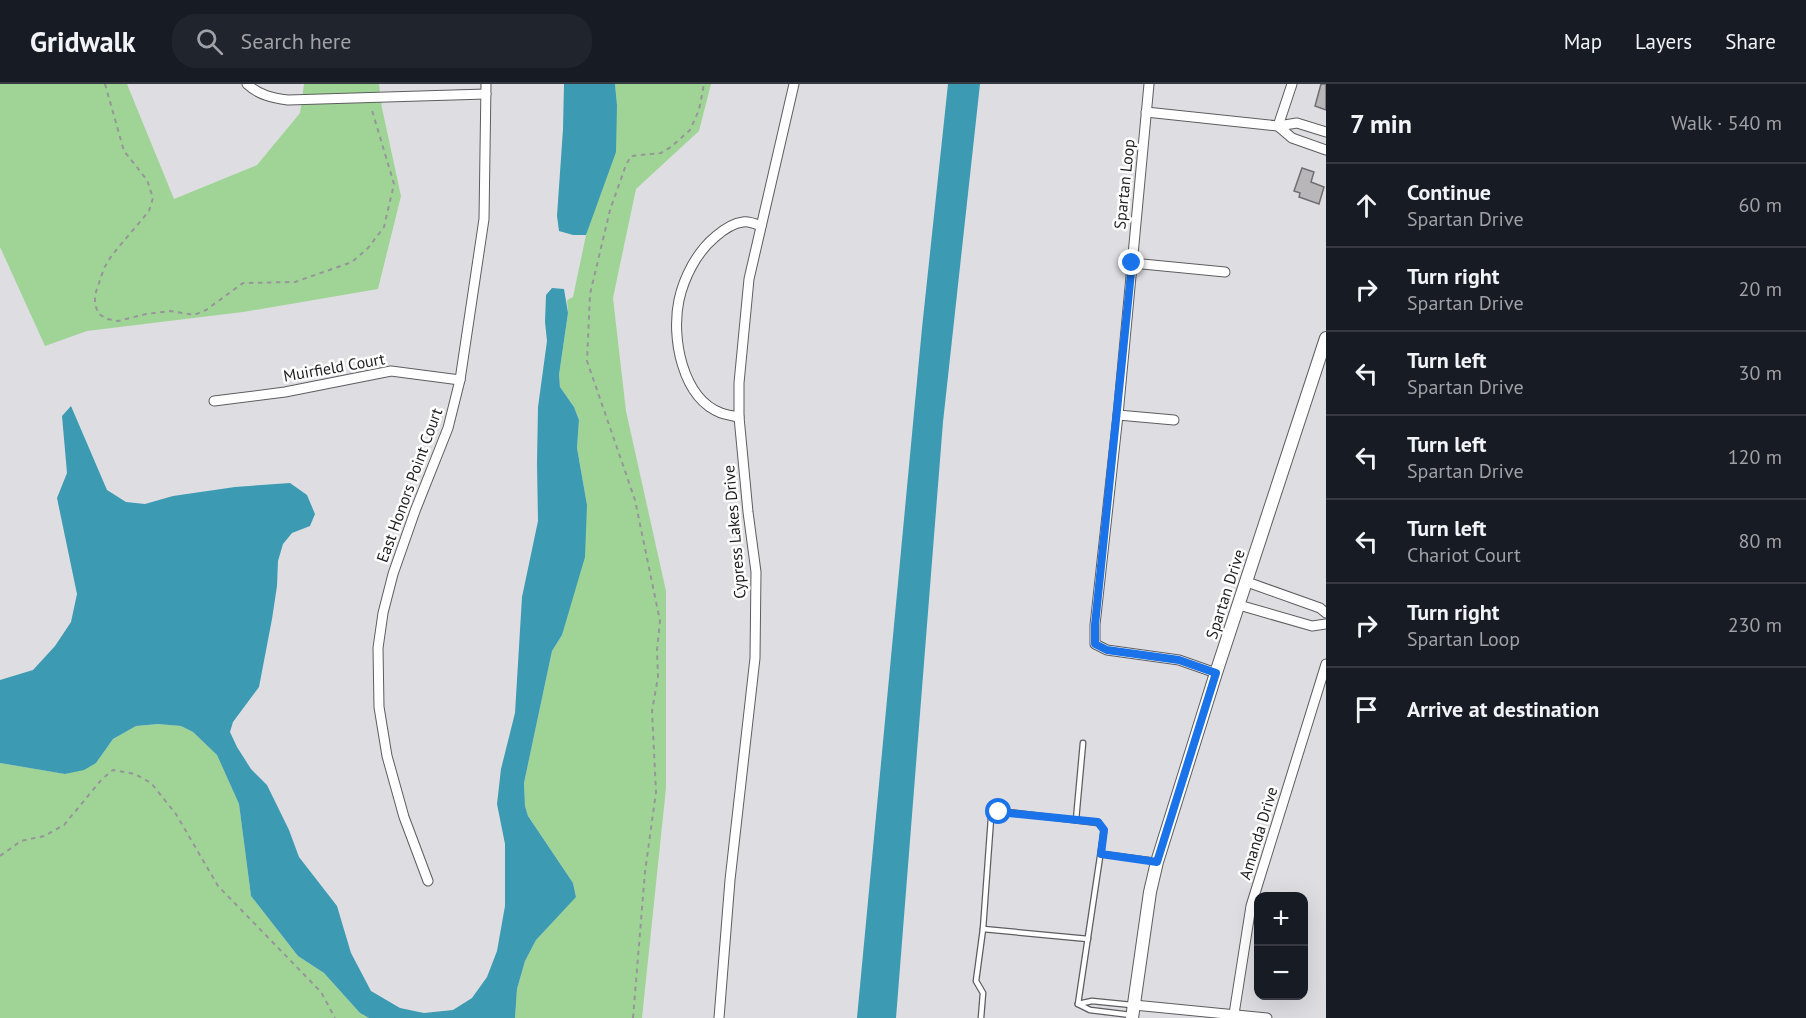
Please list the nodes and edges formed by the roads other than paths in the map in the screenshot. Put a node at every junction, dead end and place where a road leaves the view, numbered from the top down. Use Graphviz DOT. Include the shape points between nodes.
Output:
graph roads {
  1 [pos="247,84"];
  2 [pos="794,84"];
  3 [pos="1149,84"];
  4 [pos="1292,84"];
  5 [pos="486,89"];
  6 [pos="1146,112"];
  7 [pos="1278,126"];
  8 [pos="1326,132"];
  9 [pos="1326,150"];
  10 [pos="761,226"];
  11 [pos="1132,263"];
  12 [pos="1224,272"];
  13 [pos="1326,338"];
  14 [pos="460,380"];
  15 [pos="214,401"];
  16 [pos="1118,415"];
  17 [pos="739,417"];
  18 [pos="1174,420"];
  19 [pos="1247,582"];
  20 [pos="1239,605"];
  21 [pos="1326,613"];
  22 [pos="1326,624"];
  23 [pos="1326,664"];
  24 [pos="1216,673"];
  25 [pos="1083,743"];
  26 [pos="1076,820"];
  27 [pos="1101,854"];
  28 [pos="1157,862"];
  29 [pos="428,881"];
  30 [pos="982,929"];
  31 [pos="1088,939"];
  32 [pos="1078,1004"];
  33 [pos="1133,1013"];
  34 [pos="1234,1014"];
  35 [pos="719,1018"];
  36 [pos="981,1018"];
  37 [pos="1266,1018"];
  1 -- 5 [label="street" via="270,98 288,100"];
  2 -- 10 [label="street, Cypress Lakes Drive"];
  3 -- 6 [label="street, Spartan Loop"];
  4 -- 7 [label="street"];
  5 -- 14 [label="street, East Honors Point Court" via="484,219"];
  6 -- 7 [label="street"];
  6 -- 11 [label="street, Spartan Loop"];
  7 -- 8 [label="street" via="1297,123"];
  7 -- 9 [label="street" via="1292,138"];
  10 -- 17 [label="street, Cypress Lakes Drive" via="749,279"];
  10 -- 17 [label="street" via="744,221 725,228 704,246 679,300 680,358 690,385 720,413"];
  11 -- 12 [label="street"];
  11 -- 16 [label="street, Spartan Loop"];
  13 -- 19 [label="street, Spartan Drive"];
  14 -- 15 [label="street, Muirfield Court" via="392,371"];
  14 -- 29 [label="street, East Honors Point Court" via="448,428 393,574 378,648 387,756 404,818"];
  16 -- 18 [label="street"];
  16 -- 24 [label="street, Spartan Loop" via="1095,644 1107,650 1179,660"];
  17 -- 35 [label="street, Cypress Lakes Drive" via="756,572 755,658"];
  19 -- 20 [label="street, Spartan Drive"];
  19 -- 21 [label="street"];
  20 -- 22 [label="street" via="1312,626"];
  20 -- 24 [label="street, Spartan Drive"];
  23 -- 34 [label="street, Amanda Drive" via="1251,906"];
  24 -- 28 [label="street, Spartan Drive"];
  25 -- 26 [label="lane"];
  26 -- 27 [label="lane" via="1098,822 1104,830"];
  26 -- 30 [label="lane" via="999,812 991,818"];
  27 -- 28 [label="lane"];
  27 -- 31 [label="lane"];
  28 -- 33 [label="street, Spartan Drive"];
  30 -- 31 [label="lane"];
  30 -- 36 [label="lane" via="976,981 983,993"];
  31 -- 32 [label="lane"];
  32 -- 33 [label="lane" via="1090,1010"];
  32 -- 33 [label="lane" via="1092,1001"];
  33 -- 34 [label="street"];
  34 -- 37 [label="street"];
}
